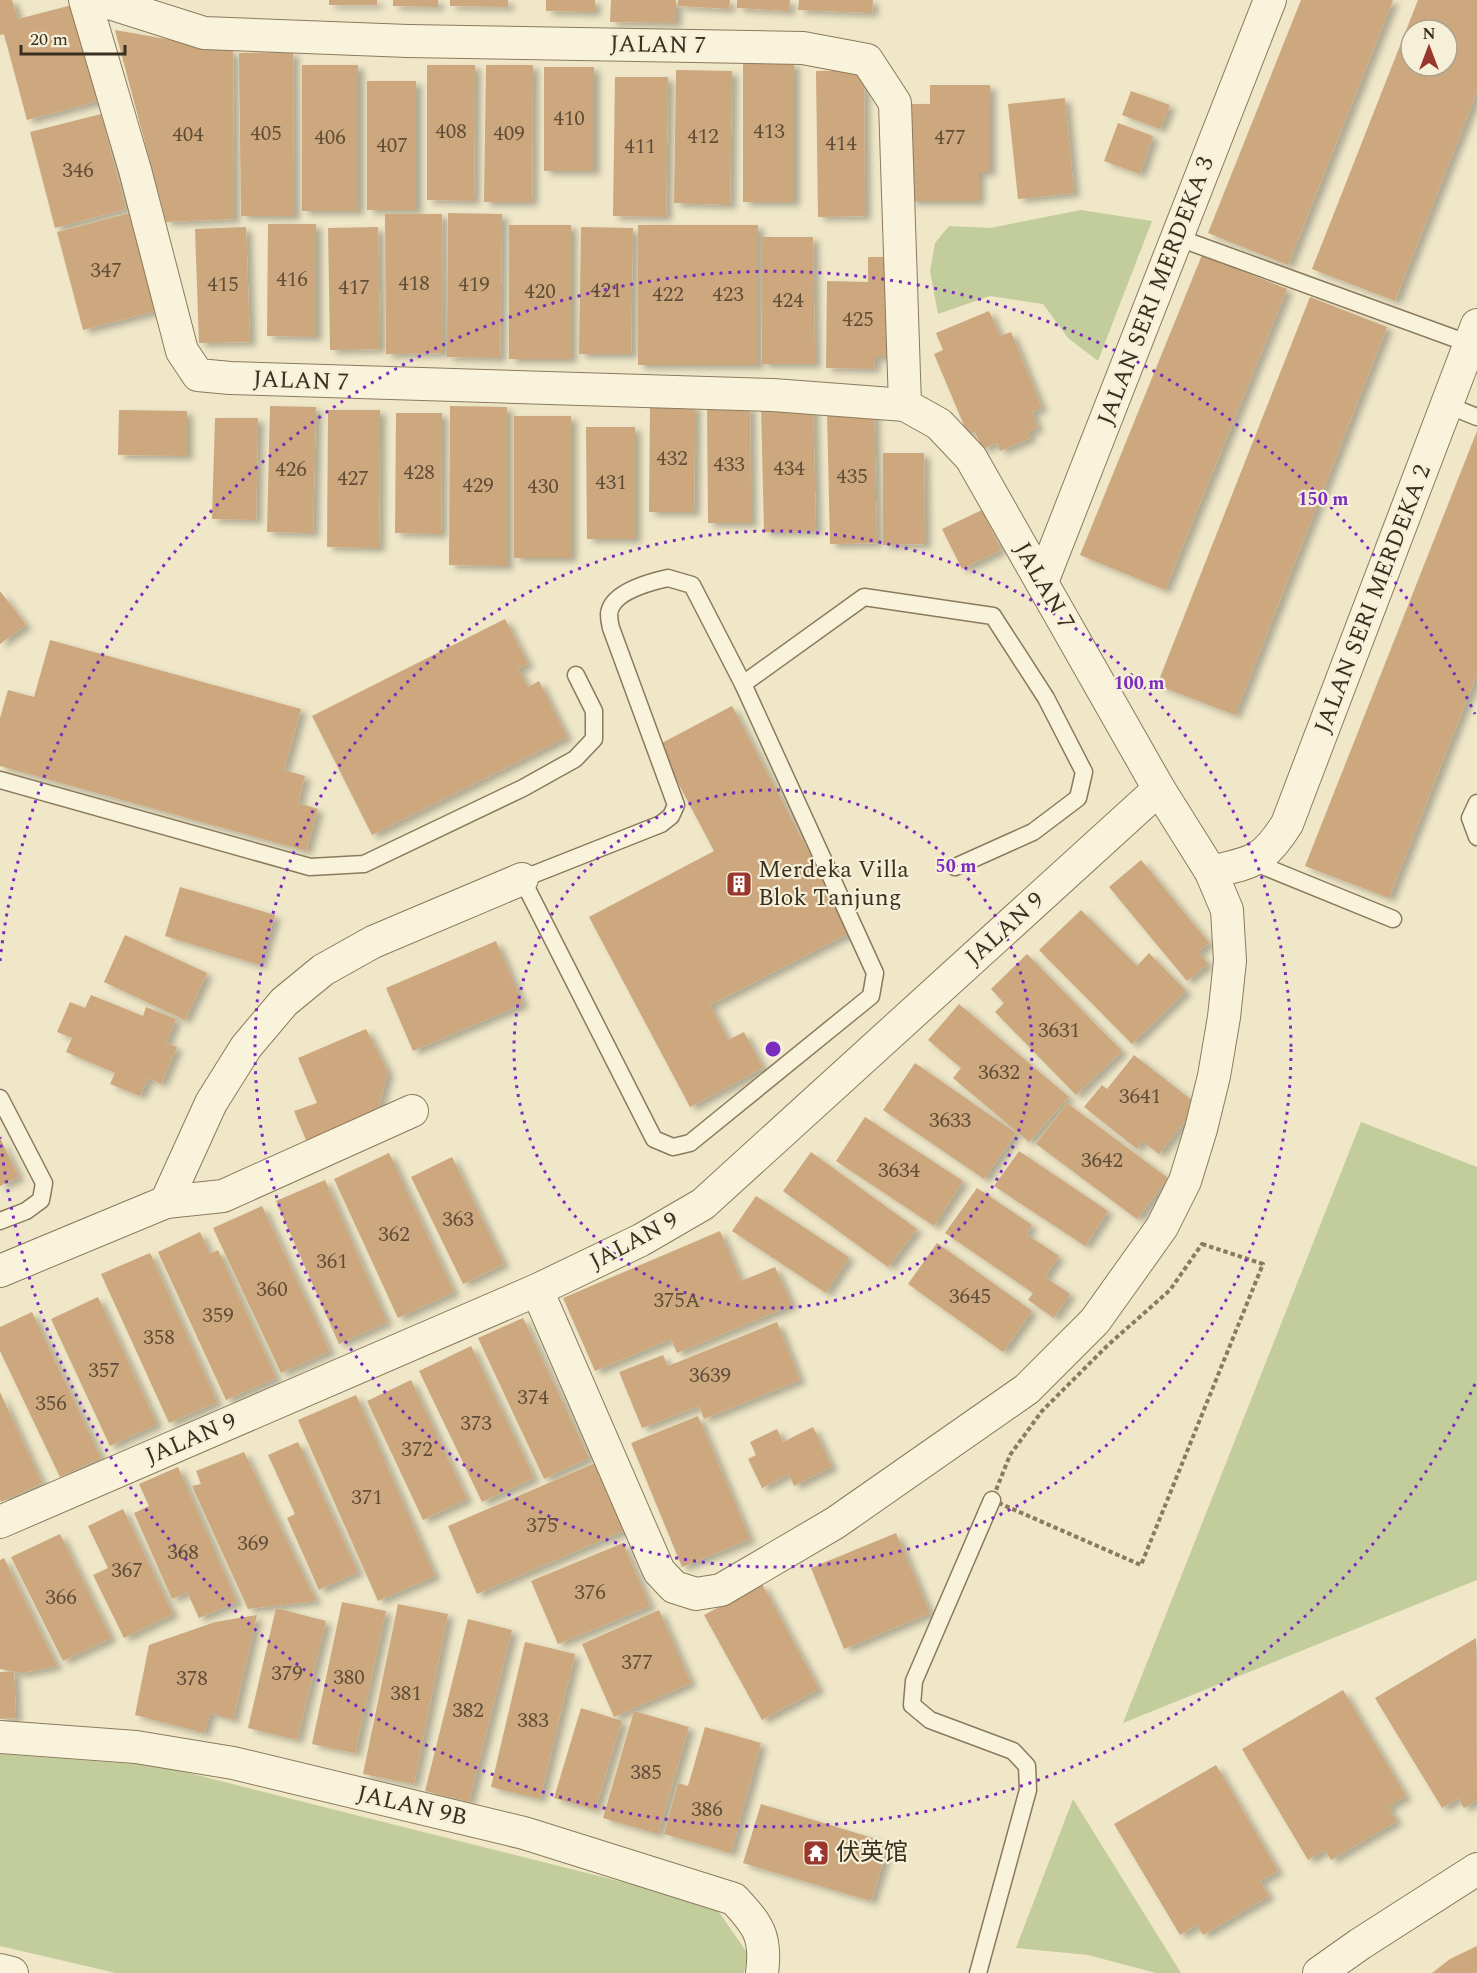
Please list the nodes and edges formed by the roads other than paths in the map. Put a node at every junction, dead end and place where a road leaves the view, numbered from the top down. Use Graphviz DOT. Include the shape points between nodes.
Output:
graph roads {
  1 [pos="86,0"];
  2 [pos="100,0"];
  3 [pos="1270,0"];
  4 [pos="1176,237"];
  5 [pos="1473,335"];
  6 [pos="905,405"];
  7 [pos="1447,405"];
  8 [pos="1477,417"];
  9 [pos="1042,582"];
  10 [pos="576,675"];
  11 [pos="743,684"];
  12 [pos="0,780"];
  13 [pos="1159,789"];
  14 [pos="1477,803"];
  15 [pos="1477,837"];
  16 [pos="1252,862"];
  17 [pos="955,867"];
  18 [pos="1211,872"];
  19 [pos="522,879"];
  20 [pos="1393,919"];
  21 [pos="0,1098"];
  22 [pos="412,1111"];
  23 [pos="166,1202"];
  24 [pos="0,1221"];
  25 [pos="0,1271"];
  26 [pos="537,1290"];
  27 [pos="992,1500"];
  28 [pos="0,1522"];
  29 [pos="0,1737"];
  30 [pos="1477,1869"];
  31 [pos="1360,1944"];
  32 [pos="0,1970"];
  33 [pos="12,1973"];
  34 [pos="762,1973"];
  35 [pos="978,1973"];
  36 [pos="1319,1973"];
  37 [pos="1349,1973"];
  1 -- 6 [label="street, JALAN 7" via="183,351 198,375 773,396"];
  2 -- 6 [label="street, JALAN 7" via="204,33 802,48 867,60 895,103"];
  3 -- 4 [label="street, JALAN SERI MERDEKA 3"];
  4 -- 5 [label="lane"];
  4 -- 9 [label="street, JALAN SERI MERDEKA 3"];
  5 -- 7 [label="street, JALAN SERI MERDEKA 2"];
  6 -- 9 [label="street, JALAN 7" via="939,424 971,458"];
  7 -- 8 [label="lane"];
  7 -- 16 [label="street, JALAN SERI MERDEKA 2" via="1287,824 1275,843"];
  9 -- 13 [label="street, JALAN 7"];
  10 -- 12 [label="lane" via="594,711 594,739 575,759 364,864 310,867"];
  11 -- 17 [label="lane" via="864,597 993,616 1046,698 1084,772 1078,798 1033,832"];
  11 -- 19 [label="lane" via="692,585 668,578 648,582 615,599 609,612 611,628 676,805 661,824"];
  11 -- 19 [label="lane" via="875,973 870,996 863,1003 690,1143 673,1147 654,1139"];
  13 -- 18 [label="street, JALAN 7"];
  13 -- 26 [label="street, JALAN 9" via="703,1204 641,1240"];
  14 -- 15 [label="lane" via="1470,818"];
  16 -- 18 [label="street, JALAN SERI MERDEKA 2"];
  16 -- 20 [label="lane"];
  18 -- 26 [label="street, JALAN 7" via="1227,910 1230,936 1224,1017 1201,1129 1185,1181 1162,1227 1095,1321 1027,1389 835,1523 721,1590 696,1594 674,1587 659,1571"];
  19 -- 23 [label="street" via="373,942 322,970 284,1002 246,1047 211,1103"];
  21 -- 24 [label="lane" via="44,1183 41,1200"];
  22 -- 23 [label="street" via="223,1196"];
  23 -- 25 [label="street"];
  26 -- 28 [label="street, JALAN 9"];
  27 -- 35 [label="lane" via="914,1681 912,1705 930,1720 1013,1751 1027,1766 1028,1790"];
  29 -- 34 [label="street, JALAN 9B" via="136,1747 233,1763 524,1833 734,1899 754,1920 765,1951"];
  30 -- 31 [label="street"];
  31 -- 36 [label="street"];
  31 -- 37 [label="street"];
  32 -- 33 [label="street"];
}
